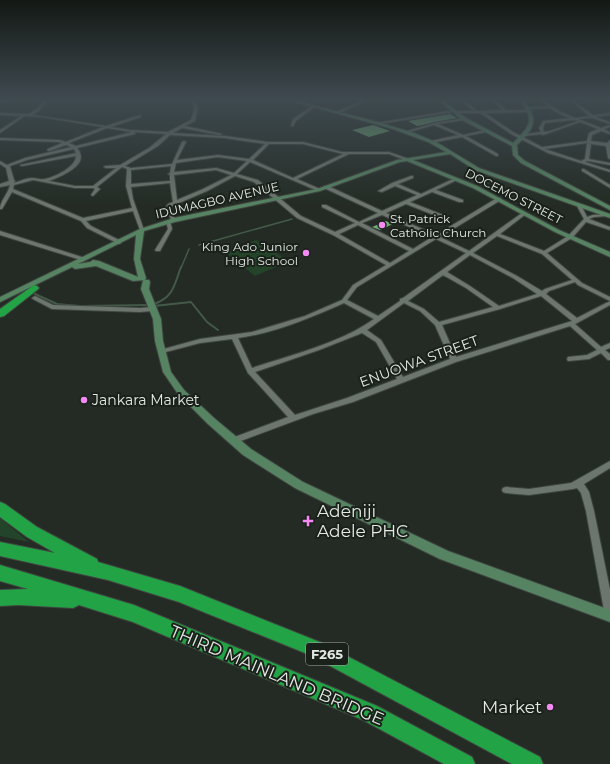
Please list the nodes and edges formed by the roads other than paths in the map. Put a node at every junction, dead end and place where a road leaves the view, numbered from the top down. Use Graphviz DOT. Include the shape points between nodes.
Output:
graph roads {
  1 [pos="168,134"];
  2 [pos="87,135"];
  3 [pos="130,135"];
  4 [pos="180,135"];
  5 [pos="218,135"];
  6 [pos="413,135"];
  7 [pos="460,135"];
  8 [pos="469,135"];
  9 [pos="493,135"];
  10 [pos="520,135"];
  11 [pos="537,135"];
  12 [pos="590,135"];
  13 [pos="463,136"];
  14 [pos="524,136"];
  15 [pos="225,137"];
  16 [pos="0,139"];
  17 [pos="184,142"];
  18 [pos="432,142"];
  19 [pos="588,142"];
  20 [pos="67,143"];
  21 [pos="268,143"];
  22 [pos="610,143"];
  23 [pos="514,145"];
  24 [pos="75,148"];
  25 [pos="541,148"];
  26 [pos="449,153"];
  27 [pos="79,154"];
  28 [pos="347,154"];
  29 [pos="497,156"];
  30 [pos="610,158"];
  31 [pos="26,159"];
  32 [pos="250,160"];
  33 [pos="408,160"];
  34 [pos="587,160"];
  35 [pos="0,162"];
  36 [pos="581,162"];
  37 [pos="173,164"];
  38 [pos="610,164"];
  39 [pos="122,166"];
  40 [pos="8,167"];
  41 [pos="106,167"];
  42 [pos="130,169"];
  43 [pos="583,170"];
  44 [pos="610,171"];
  45 [pos="170,174"];
  46 [pos="235,174"];
  47 [pos="411,177"];
  48 [pos="294,179"];
  49 [pos="457,179"];
  50 [pos="13,182"];
  51 [pos="45,182"];
  52 [pos="171,182"];
  53 [pos="394,184"];
  54 [pos="0,186"];
  55 [pos="94,186"];
  56 [pos="128,186"];
  57 [pos="326,187"];
  58 [pos="610,187"];
  59 [pos="12,190"];
  60 [pos="318,190"];
  61 [pos="432,190"];
  62 [pos="380,191"];
  63 [pos="93,195"];
  64 [pos="420,195"];
  65 [pos="276,198"];
  66 [pos="499,199"];
  67 [pos="460,201"];
  68 [pos="406,202"];
  69 [pos="175,203"];
  70 [pos="606,205"];
  71 [pos="324,206"];
  72 [pos="583,207"];
  73 [pos="0,208"];
  74 [pos="134,210"];
  75 [pos="382,213"];
  76 [pos="524,214"];
  77 [pos="608,215"];
  78 [pos="441,216"];
  79 [pos="586,219"];
  80 [pos="83,220"];
  81 [pos="171,221"];
  82 [pos="358,224"];
  83 [pos="610,229"];
  84 [pos="141,230"];
  85 [pos="0,234"];
  86 [pos="335,234"];
  87 [pos="496,234"];
  88 [pos="570,237"];
  89 [pos="436,238"];
  90 [pos="119,242"];
  91 [pos="158,250"];
  92 [pos="413,251"];
  93 [pos="469,254"];
  94 [pos="544,254"];
  95 [pos="610,255"];
  96 [pos="80,260"];
  97 [pos="99,264"];
  98 [pos="390,264"];
  99 [pos="444,273"];
  100 [pos="576,280"];
  101 [pos="141,283"];
  102 [pos="34,293"];
  103 [pos="542,294"];
  104 [pos="610,299"];
  105 [pos="402,300"];
  106 [pos="344,301"];
  107 [pos="610,303"];
  108 [pos="0,305"];
  109 [pos="151,306"];
  110 [pos="498,308"];
  111 [pos="379,319"];
  112 [pos="573,323"];
  113 [pos="438,324"];
  114 [pos="363,330"];
  115 [pos="234,337"];
  116 [pos="610,345"];
  117 [pos="601,350"];
  118 [pos="162,351"];
  119 [pos="610,358"];
  120 [pos="570,359"];
  121 [pos="454,360"];
  122 [pos="250,371"];
  123 [pos="401,380"];
  124 [pos="293,418"];
  125 [pos="235,440"];
  126 [pos="610,464"];
  127 [pos="579,483"];
  128 [pos="506,490"];
  129 [pos="0,508"];
  130 [pos="0,549"];
  131 [pos="106,571"];
  132 [pos="0,573"];
  133 [pos="0,598"];
  134 [pos="82,599"];
  135 [pos="610,616"];
  136 [pos="465,764"];
  137 [pos="533,764"];
  1 -- 39 [label="street" via="158,146"];
  2 -- 20 [label="street"];
  3 -- 24 [label="street"];
  4 -- 15 [label="street"];
  5 -- 15 [label="street"];
  6 -- 18 [label="main road"];
  7 -- 13 [label="street"];
  8 -- 13 [label="street"];
  9 -- 23 [label="main road"];
  10 -- 14 [label="street"];
  11 -- 14 [label="street"];
  12 -- 19 [label="street"];
  13 -- 18 [label="street"];
  13 -- 29 [label="street"];
  14 -- 23 [label="main road"];
  14 -- 25 [label="street"];
  15 -- 21 [label="street"];
  16 -- 20 [label="street"];
  17 -- 37 [label="street"];
  18 -- 26 [label="main road"];
  19 -- 22 [label="street"];
  19 -- 25 [label="street"];
  19 -- 34 [label="street"];
  20 -- 24 [label="street"];
  20 -- 31 [label="street"];
  21 -- 28 [label="street" via="303,143"];
  21 -- 32 [label="street"];
  22 -- 30 [label="street"];
  23 -- 70 [label="main road" via="516,155 523,162"];
  24 -- 27 [label="street"];
  24 -- 31 [label="street"];
  25 -- 36 [label="street"];
  26 -- 33 [label="main road, IDUMAGBO AVENUE"];
  26 -- 72 [label="main road" via="484,171"];
  27 -- 40 [label="street"];
  27 -- 51 [label="street" via="79,159 71,168"];
  28 -- 33 [label="street" via="389,153"];
  28 -- 48 [label="street"];
  31 -- 40 [label="street"];
  32 -- 37 [label="street" via="218,156"];
  32 -- 46 [label="street"];
  32 -- 48 [label="street"];
  33 -- 49 [label="main road, DOCEMO STREET"];
  33 -- 57 [label="main road, IDUMAGBO AVENUE"];
  34 -- 36 [label="street"];
  34 -- 38 [label="street"];
  35 -- 40 [label="street"];
  36 -- 44 [label="street"];
  37 -- 42 [label="street"];
  37 -- 45 [label="street"];
  39 -- 41 [label="street"];
  39 -- 42 [label="street"];
  39 -- 55 [label="street"];
  40 -- 50 [label="street"];
  42 -- 56 [label="street"];
  43 -- 58 [label="street"];
  45 -- 46 [label="street" via="216,169"];
  45 -- 52 [label="street"];
  46 -- 65 [label="street" via="265,186"];
  46 -- 69 [label="street"];
  47 -- 53 [label="street"];
  48 -- 60 [label="street"];
  49 -- 61 [label="street"];
  49 -- 66 [label="main road, DOCEMO STREET"];
  50 -- 51 [label="street" via="33,179"];
  50 -- 54 [label="street"];
  50 -- 59 [label="street"];
  51 -- 55 [label="street" via="75,187"];
  52 -- 56 [label="street"];
  52 -- 69 [label="street"];
  53 -- 62 [label="street"];
  53 -- 64 [label="street"];
  55 -- 63 [label="street" via="98,189"];
  56 -- 74 [label="street"];
  57 -- 60 [label="main road, IDUMAGBO AVENUE"];
  57 -- 75 [label="street"];
  59 -- 73 [label="street"];
  59 -- 80 [label="street"];
  60 -- 65 [label="main road, IDUMAGBO AVENUE"];
  61 -- 64 [label="street"];
  61 -- 67 [label="street"];
  64 -- 68 [label="street"];
  65 -- 81 [label="main road, IDUMAGBO AVENUE"];
  65 -- 86 [label="street" via="299,217"];
  66 -- 76 [label="main road, DOCEMO STREET"];
  66 -- 89 [label="street"];
  68 -- 75 [label="street"];
  68 -- 78 [label="street"];
  69 -- 81 [label="street" via="167,208"];
  70 -- 72 [label="main road" via="596,208"];
  71 -- 82 [label="street"];
  72 -- 77 [label="main road"];
  72 -- 79 [label="street"];
  74 -- 80 [label="street"];
  74 -- 84 [label="street"];
  75 -- 82 [label="street"];
  75 -- 89 [label="street"];
  76 -- 87 [label="street"];
  76 -- 88 [label="main road, DOCEMO STREET"];
  77 -- 79 [label="street"];
  79 -- 83 [label="street"];
  79 -- 88 [label="street"];
  80 -- 90 [label="street" via="89,227"];
  81 -- 84 [label="main road, IDUMAGBO AVENUE"];
  81 -- 91 [label="street" via="170,229"];
  82 -- 86 [label="street"];
  82 -- 92 [label="street"];
  84 -- 90 [label="main road, IDUMAGBO AVENUE"];
  84 -- 101 [label="main road" via="137,259"];
  85 -- 96 [label="street"];
  86 -- 98 [label="street"];
  87 -- 93 [label="street"];
  87 -- 94 [label="street"];
  88 -- 94 [label="street"];
  88 -- 95 [label="main road, DOCEMO STREET"];
  89 -- 92 [label="street"];
  89 -- 93 [label="street"];
  90 -- 96 [label="main road, IDUMAGBO AVENUE"];
  92 -- 98 [label="street"];
  93 -- 99 [label="street"];
  93 -- 103 [label="street"];
  94 -- 100 [label="street"];
  96 -- 97 [label="main road"];
  96 -- 108 [label="main road, IDUMAGBO AVENUE"];
  97 -- 101 [label="main road"];
  97 -- 102 [label="main road" via="75,267"];
  98 -- 106 [label="street" via="355,286"];
  99 -- 105 [label="street"];
  99 -- 110 [label="street"];
  100 -- 103 [label="street"];
  100 -- 104 [label="street"];
  101 -- 109 [label="main road"];
  102 -- 108 [label="highway"];
  102 -- 109 [label="street" via="52,306 71,309 140,310"];
  103 -- 110 [label="street"];
  103 -- 112 [label="street"];
  105 -- 111 [label="street"];
  105 -- 113 [label="street" via="422,310"];
  106 -- 111 [label="street"];
  106 -- 115 [label="street" via="307,317 253,334"];
  107 -- 112 [label="street, ENUOWA STREET"];
  109 -- 118 [label="main road" via="157,319"];
  110 -- 113 [label="street"];
  111 -- 114 [label="street"];
  112 -- 117 [label="street"];
  112 -- 121 [label="street, ENUOWA STREET"];
  113 -- 121 [label="street"];
  114 -- 122 [label="street" via="317,350"];
  114 -- 123 [label="street" via="379,341"];
  115 -- 118 [label="street" via="200,341"];
  115 -- 122 [label="street"];
  116 -- 117 [label="street"];
  117 -- 119 [label="street"];
  117 -- 120 [label="street" via="588,357"];
  118 -- 125 [label="main road" via="167,372 181,392"];
  121 -- 123 [label="street, ENUOWA STREET"];
  122 -- 124 [label="street"];
  123 -- 124 [label="street, ENUOWA STREET"];
  124 -- 125 [label="street, ENUOWA STREET"];
  125 -- 135 [label="main road" via="267,465 299,485 444,555"];
  126 -- 127 [label="street"];
  127 -- 128 [label="street" via="566,488 529,492"];
  127 -- 135 [label="street" via="585,492 590,511"];
  129 -- 131 [label="highway" via="51,543"];
  130 -- 131 [label="highway, F265"];
  131 -- 137 [label="highway, F265" via="180,594 316,649"];
  132 -- 134 [label="highway, F265"];
  133 -- 134 [label="highway"];
  134 -- 136 [label="highway, THIRD MAINLAND BRIDGE / F265" via="134,614 281,674 370,713"];
}
